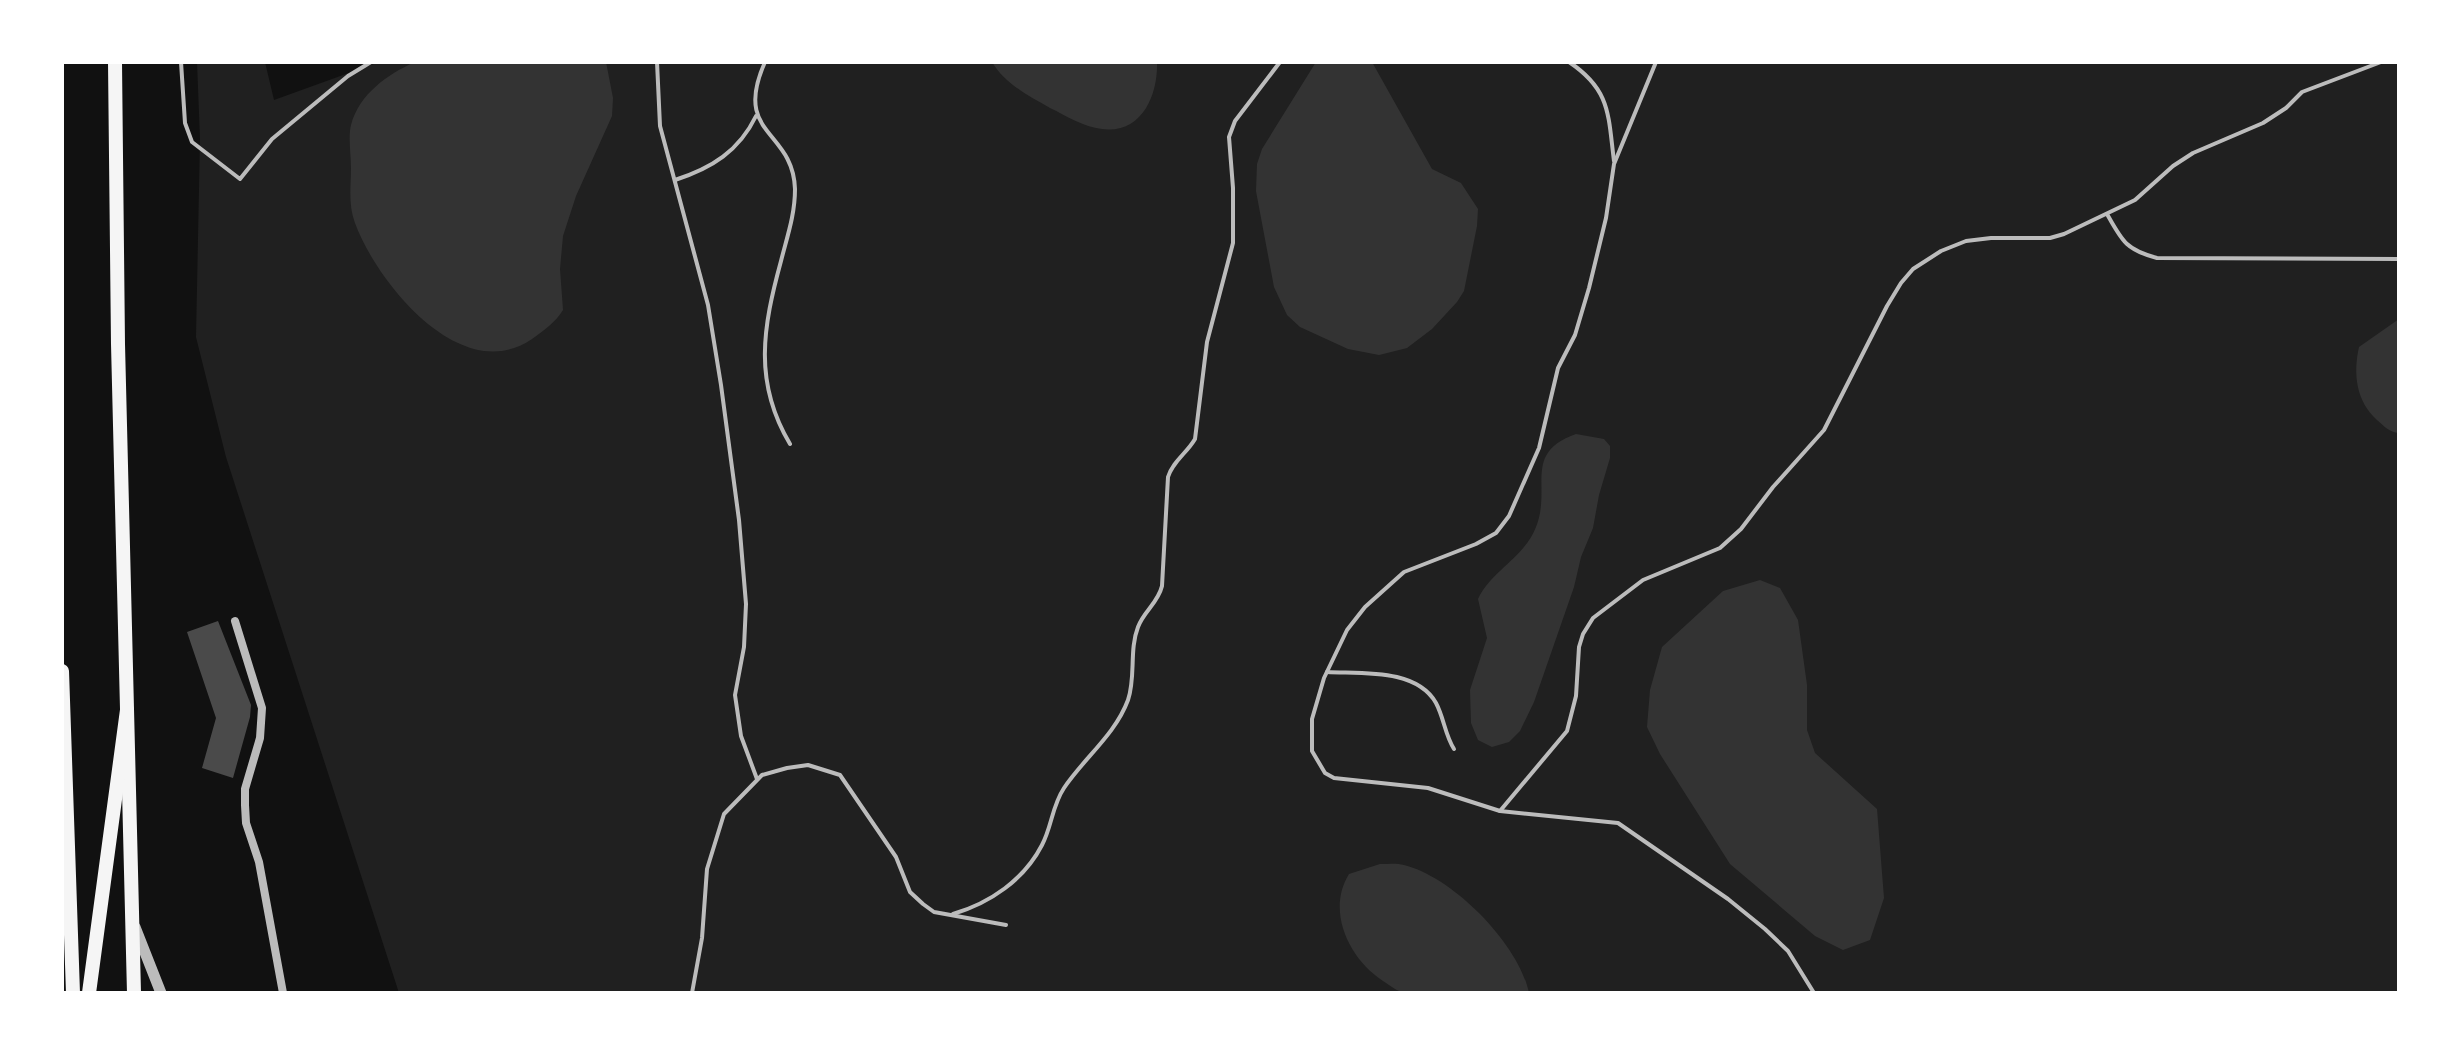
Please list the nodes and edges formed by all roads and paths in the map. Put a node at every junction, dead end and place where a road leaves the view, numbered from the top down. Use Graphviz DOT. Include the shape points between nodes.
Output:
graph roads {
  1 [pos="115,62"];
  2 [pos="181,62"];
  3 [pos="371,62"];
  4 [pos="657,62"];
  5 [pos="765,62"];
  6 [pos="1280,62"];
  7 [pos="1569,62"];
  8 [pos="1656,62"];
  9 [pos="2381,62"];
  10 [pos="756,116"];
  11 [pos="1614,164"];
  12 [pos="675,180"];
  13 [pos="2107,214"];
  14 [pos="2399,259"];
  15 [pos="790,444"];
  16 [pos="235,621"];
  17 [pos="62,671"];
  18 [pos="1327,672"];
  19 [pos="127,710"];
  20 [pos="1454,749"];
  21 [pos="757,779"];
  22 [pos="1500,811"];
  23 [pos="953,914"];
  24 [pos="132,920"];
  25 [pos="1006,925"];
  26 [pos="73,993"];
  27 [pos="89,993"];
  28 [pos="134,993"];
  29 [pos="161,993"];
  30 [pos="283,993"];
  31 [pos="692,993"];
  32 [pos="1814,993"];
  1 -- 19 [label="main road"];
  2 -- 3 [label="lane" via="185,123 192,142 240,179 272,139"];
  4 -- 12 [label="lane" via="660,126"];
  5 -- 10 [label="lane" via="754,98"];
  6 -- 23 [label="lane" via="1235,121 1229,137 1230,265 1207,342 1195,439 1168,477 1162,586 1159,599 1137,628 1129,696 1120,718 1055,802 1042,845 1024,870 1003,890"];
  7 -- 11 [label="lane" via="1591,78 1602,96"];
  8 -- 11 [label="lane"];
  9 -- 13 [label="lane" via="2302,92 2263,123 2183,160 2135,200"];
  10 -- 12 [label="lane" via="738,146 697,173"];
  10 -- 15 [label="lane" via="777,140 795,185 792,220 764,336 769,401"];
  11 -- 18 [label="lane" via="1606,218 1575,335 1558,368 1539,448 1509,516 1496,533 1404,572 1385,587 1347,630"];
  12 -- 21 [label="lane" via="708,305 721,385 746,604 735,695 741,736"];
  13 -- 14 [label="lane" via="2127,246 2157,258"];
  13 -- 22 [label="lane" via="2050,238 1966,241 1913,269 1887,306 1824,430 1741,529 1720,548 1643,580 1593,618 1579,647 1567,731"];
  16 -- 30 [label="street" via="262,708 260,738 245,789 246,823 259,862"];
  17 -- 26 [label="main road"];
  18 -- 20 [label="lane" via="1388,676 1416,685 1435,702"];
  18 -- 22 [label="lane" via="1311,734 1312,751 1325,773 1428,788"];
  19 -- 24 [label="main road"];
  19 -- 27 [label="main road"];
  21 -- 23 [label="lane" via="808,765 833,770 896,857 910,892 934,912"];
  21 -- 31 [label="lane" via="724,814 713,846"];
  22 -- 32 [label="lane" via="1603,820 1630,829 1765,929 1788,951"];
  23 -- 25 [label="lane"];
  24 -- 28 [label="main road"];
  24 -- 29 [label="street"];
}
